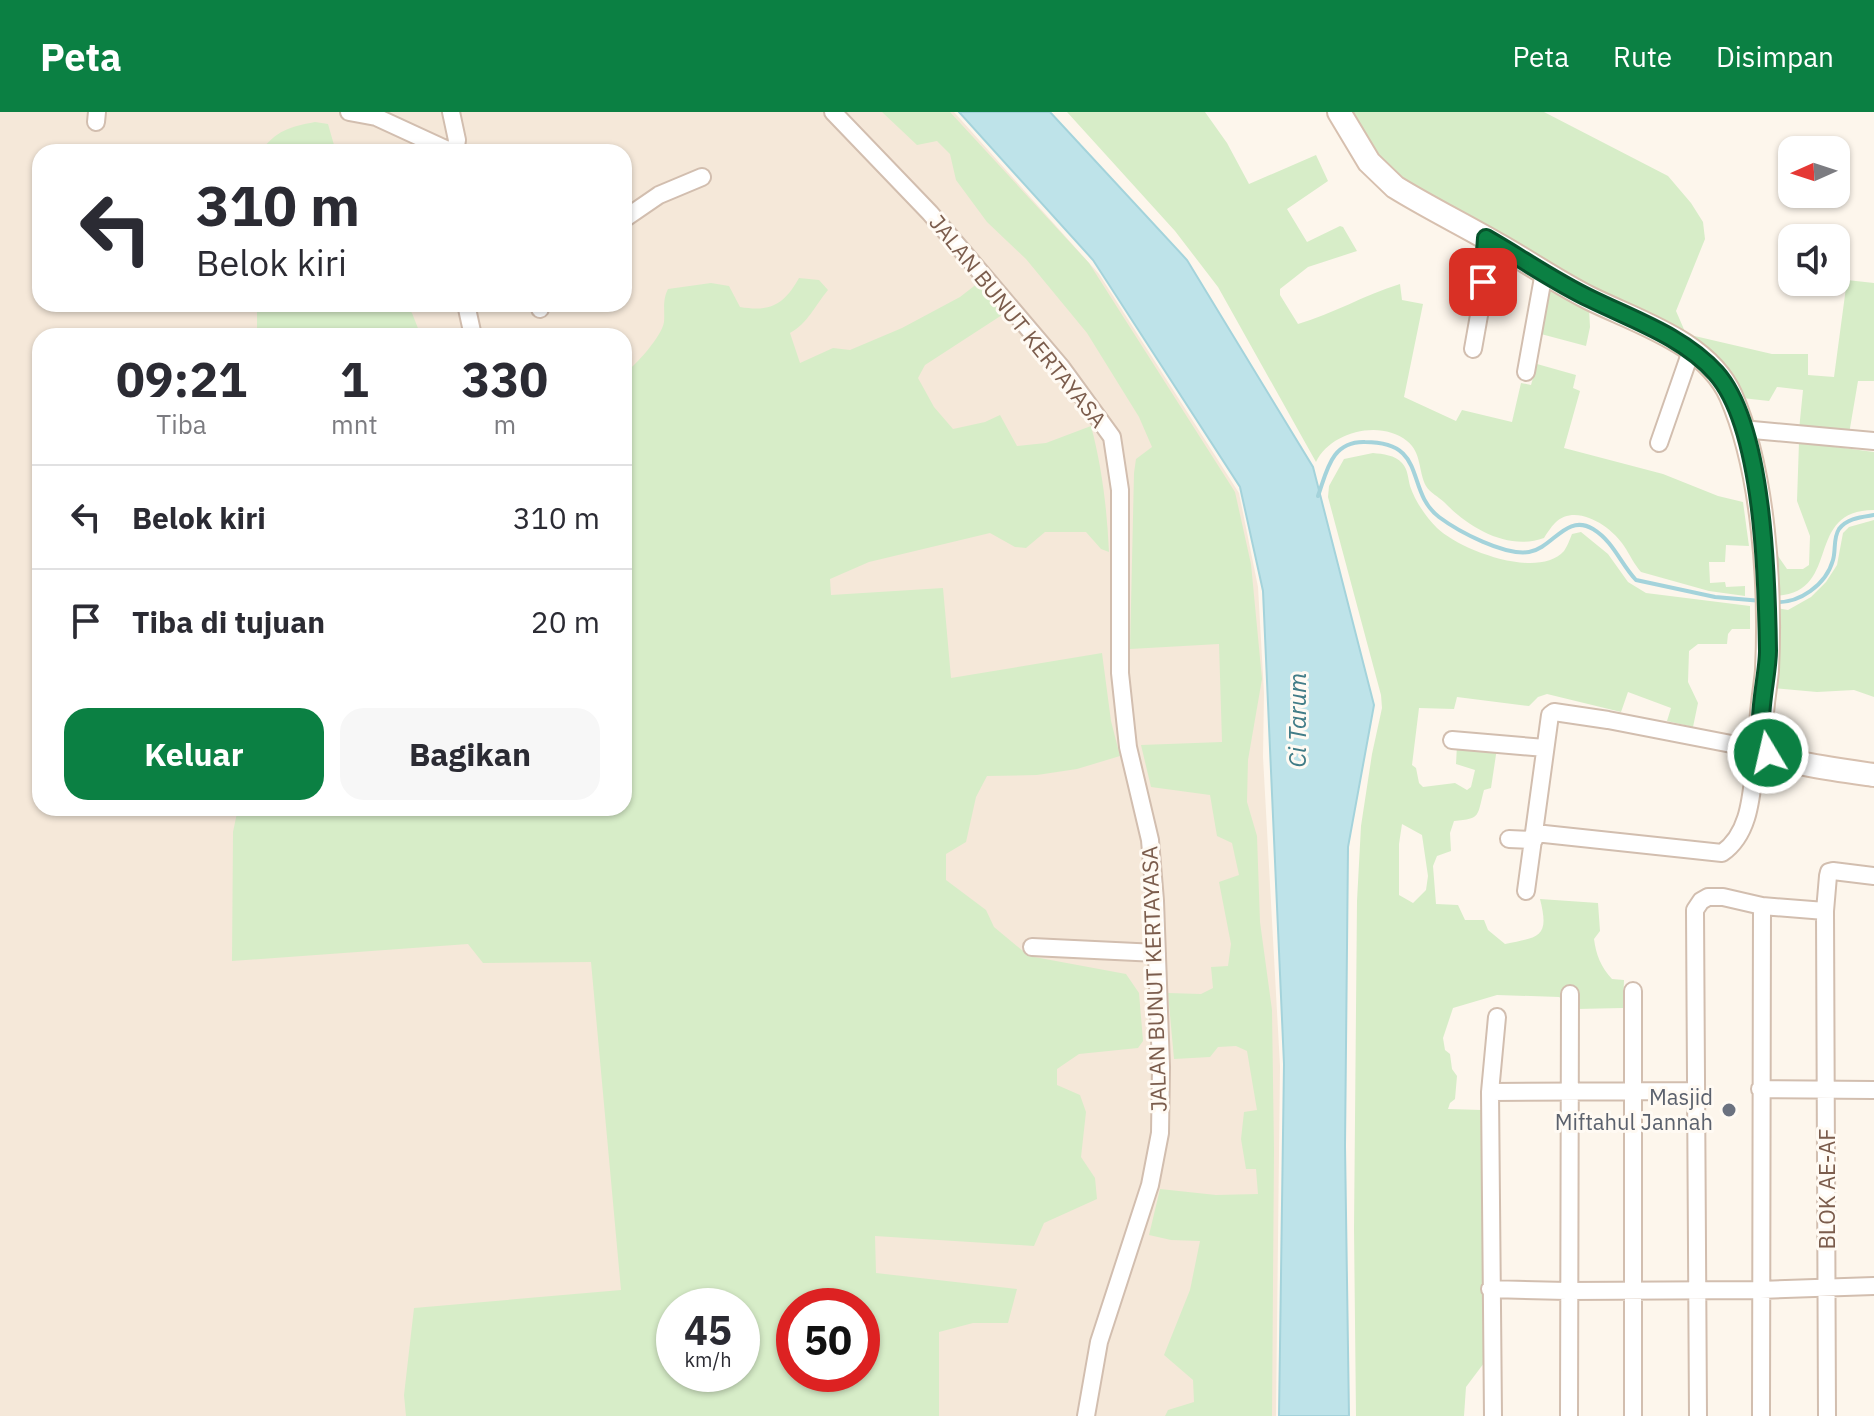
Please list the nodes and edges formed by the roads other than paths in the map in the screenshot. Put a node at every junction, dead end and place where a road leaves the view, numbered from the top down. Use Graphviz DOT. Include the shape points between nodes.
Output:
graph roads {
  1 [pos="349,112"];
  2 [pos="451,112"];
  3 [pos="833,112"];
  4 [pos="1339,112"];
  5 [pos="436,144"];
  6 [pos="456,144"];
  7 [pos="702,177"];
  8 [pos="632,214"];
  9 [pos="1486,238"];
  10 [pos="1544,272"];
  11 [pos="1473,349"];
  12 [pos="1691,351"];
  13 [pos="1526,372"];
  14 [pos="1742,429"];
  15 [pos="1874,441"];
  16 [pos="1659,443"];
  17 [pos="1452,740"];
  18 [pos="1545,748"];
  19 [pos="1760,748"];
  20 [pos="1874,775"];
  21 [pos="1534,836"];
  22 [pos="1509,839"];
  23 [pos="1874,876"];
  24 [pos="1526,891"];
  25 [pos="1762,906"];
  26 [pos="1825,911"];
  27 [pos="1032,947"];
  28 [pos="1157,953"];
  29 [pos="1633,991"];
  30 [pos="1570,994"];
  31 [pos="1497,1017"];
  32 [pos="1760,1089"];
  33 [pos="1827,1090"];
  34 [pos="1874,1090"];
  35 [pos="1633,1091"];
  36 [pos="1696,1091"];
  37 [pos="1490,1092"];
  38 [pos="1569,1093"];
  39 [pos="1874,1286"];
  40 [pos="1827,1288"];
  41 [pos="1490,1289"];
  42 [pos="1632,1289"];
  43 [pos="1697,1289"];
  44 [pos="1760,1290"];
  45 [pos="1567,1291"];
  46 [pos="1086,1416"];
  47 [pos="1493,1416"];
  48 [pos="1569,1416"];
  49 [pos="1633,1416"];
  50 [pos="1698,1416"];
  51 [pos="1761,1416"];
  52 [pos="1827,1416"];
  1 -- 5 [label="street" via="376,117"];
  2 -- 6 [label="street"];
  3 -- 28 [label="street, JALAN BUNUT KERTAYASA" via="930,213 1061,367 1112,437 1120,490 1120,673 1128,747 1150,840"];
  4 -- 9 [label="street" via="1385,178"];
  7 -- 8 [label="street"];
  9 -- 10 [label="street"];
  9 -- 11 [label="street"];
  10 -- 12 [label="street"];
  10 -- 13 [label="street"];
  12 -- 14 [label="street" via="1729,392"];
  12 -- 16 [label="street"];
  14 -- 15 [label="street"];
  14 -- 19 [label="street" via="1762,519 1765,570 1767,674"];
  17 -- 18 [label="street"];
  18 -- 19 [label="street" via="1550,715 1559,711"];
  18 -- 21 [label="street"];
  19 -- 20 [label="street" via="1787,759"];
  19 -- 21 [label="street" via="1746,823 1722,853"];
  21 -- 22 [label="street"];
  21 -- 24 [label="street"];
  23 -- 26 [label="street, BLOK AE-AF" via="1829,872"];
  25 -- 26 [label="street"];
  25 -- 32 [label="street"];
  25 -- 36 [label="street" via="1708,897 1695,910"];
  26 -- 33 [label="street, BLOK AE-AF"];
  27 -- 28 [label="street"];
  28 -- 46 [label="street, JALAN BUNUT KERTAYASA" via="1161,1067 1156,1164 1102,1329"];
  29 -- 35 [label="street"];
  30 -- 38 [label="street"];
  31 -- 37 [label="street"];
  32 -- 33 [label="street"];
  32 -- 44 [label="street"];
  33 -- 34 [label="street"];
  33 -- 40 [label="street, BLOK AE-AF"];
  35 -- 36 [label="street"];
  35 -- 38 [label="street"];
  35 -- 42 [label="street"];
  36 -- 43 [label="street"];
  37 -- 38 [label="street"];
  37 -- 41 [label="street"];
  38 -- 45 [label="street"];
  39 -- 40 [label="street"];
  40 -- 44 [label="street"];
  40 -- 52 [label="street, BLOK AE-AF"];
  41 -- 45 [label="street"];
  41 -- 47 [label="street"];
  42 -- 43 [label="street"];
  42 -- 45 [label="street"];
  42 -- 49 [label="street"];
  43 -- 44 [label="street"];
  43 -- 50 [label="street"];
  44 -- 51 [label="street"];
  45 -- 48 [label="street"];
}
